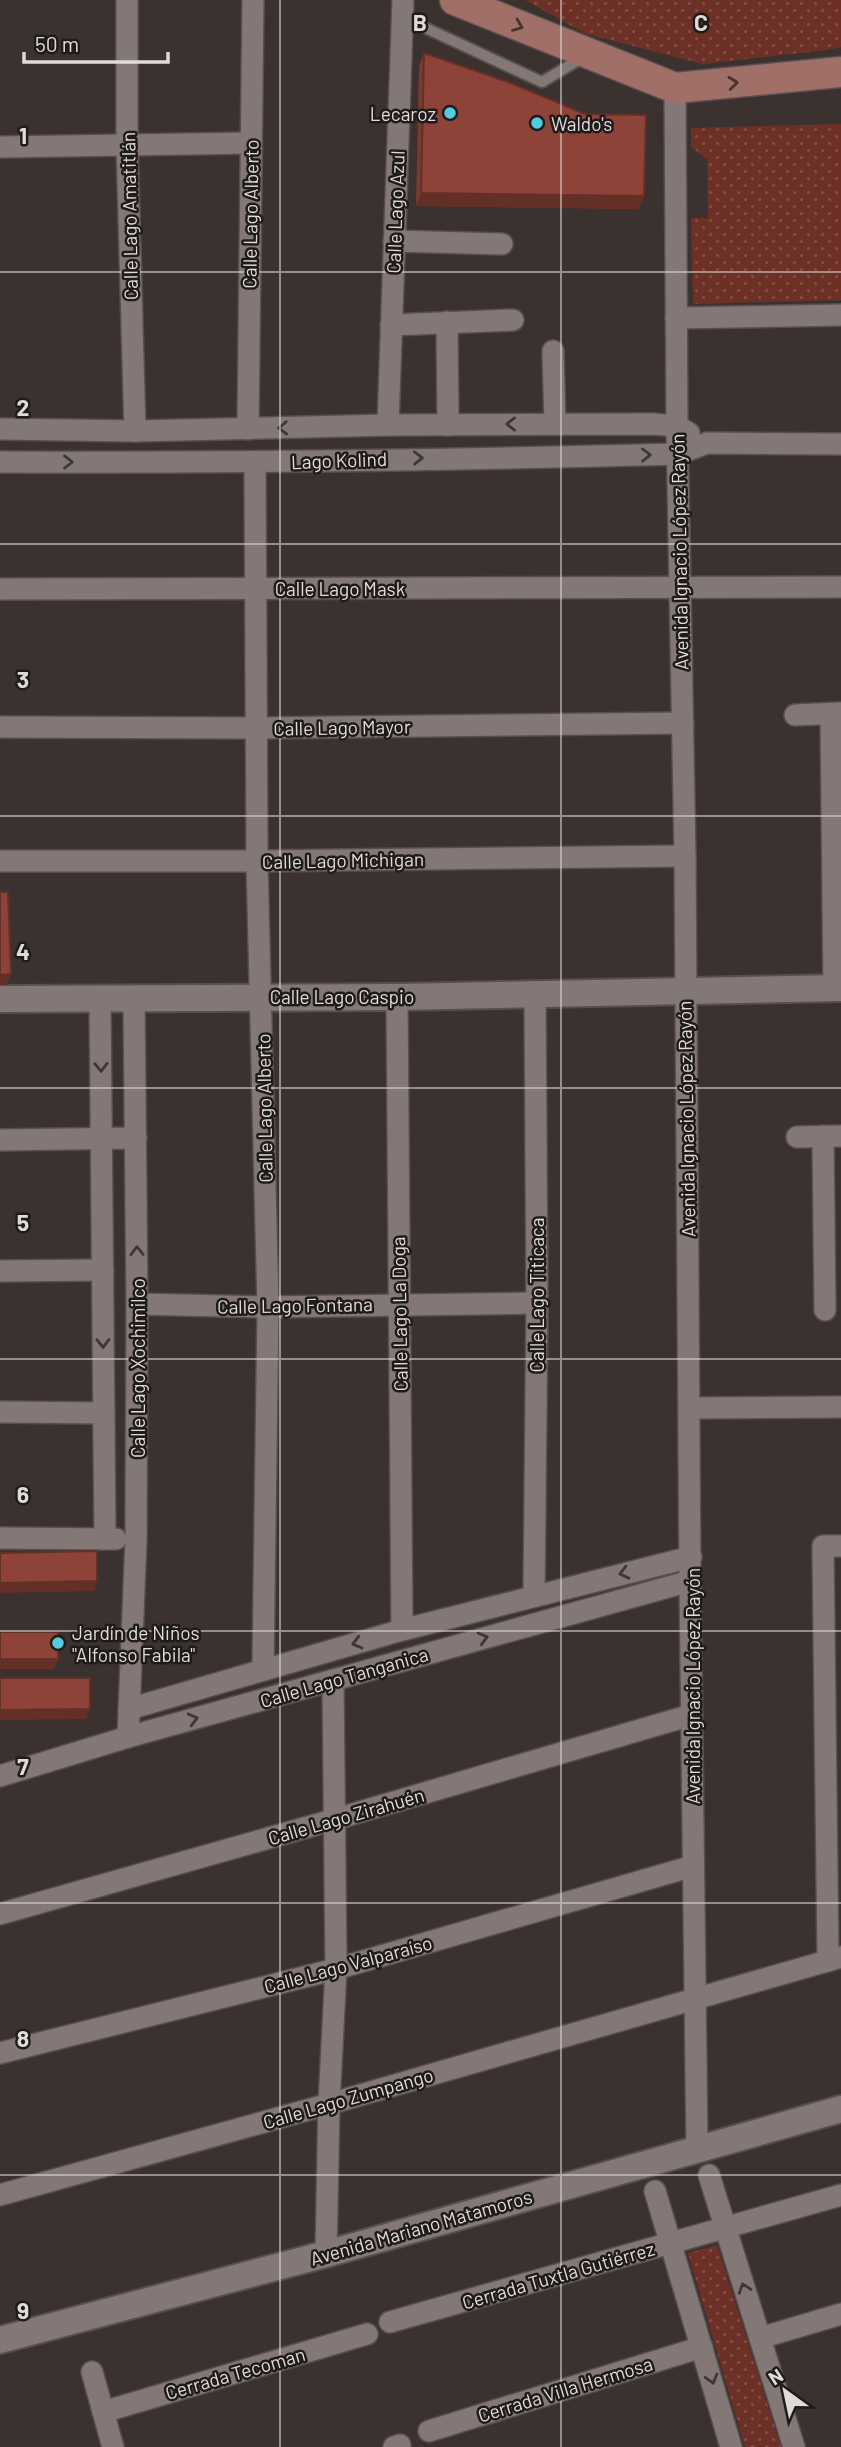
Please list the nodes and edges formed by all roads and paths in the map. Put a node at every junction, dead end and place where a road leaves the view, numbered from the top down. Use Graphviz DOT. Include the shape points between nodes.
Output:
graph roads {
  1 [pos="127,0"];
  2 [pos="253,0"];
  3 [pos="468,3"];
  4 [pos="403,9"];
  5 [pos="589,54"];
  6 [pos="841,72"];
  7 [pos="675,88"];
  8 [pos="251,143"];
  9 [pos="127,146"];
  10 [pos="0,147"];
  11 [pos="394,241"];
  12 [pos="502,244"];
  13 [pos="841,315"];
  14 [pos="676,318"];
  15 [pos="513,320"];
  16 [pos="446,322"];
  17 [pos="391,325"];
  18 [pos="553,351"];
  19 [pos="555,424"];
  20 [pos="388,425"];
  21 [pos="448,425"];
  22 [pos="677,426"];
  23 [pos="320,427"];
  24 [pos="0,429"];
  25 [pos="248,429"];
  26 [pos="135,431"];
  27 [pos="707,443"];
  28 [pos="841,444"];
  29 [pos="678,454"];
  30 [pos="319,460"];
  31 [pos="0,462"];
  32 [pos="255,463"];
  33 [pos="680,587"];
  34 [pos="841,587"];
  35 [pos="0,589"];
  36 [pos="258,589"];
  37 [pos="836,713"];
  38 [pos="795,715"];
  39 [pos="683,723"];
  40 [pos="0,727"];
  41 [pos="257,728"];
  42 [pos="685,856"];
  43 [pos="0,861"];
  44 [pos="257,861"];
  45 [pos="838,988"];
  46 [pos="685,992"];
  47 [pos="536,994"];
  48 [pos="261,996"];
  49 [pos="397,997"];
  50 [pos="0,999"];
  51 [pos="100,999"];
  52 [pos="134,999"];
  53 [pos="832,1136"];
  54 [pos="797,1137"];
  55 [pos="136,1138"];
  56 [pos="102,1139"];
  57 [pos="0,1140"];
  58 [pos="833,1269"];
  59 [pos="103,1270"];
  60 [pos="0,1271"];
  61 [pos="537,1303"];
  62 [pos="137,1304"];
  63 [pos="398,1304"];
  64 [pos="268,1307"];
  65 [pos="825,1310"];
  66 [pos="841,1407"];
  67 [pos="690,1408"];
  68 [pos="0,1412"];
  69 [pos="104,1413"];
  70 [pos="0,1538"];
  71 [pos="105,1539"];
  72 [pos="136,1539"];
  73 [pos="841,1546"];
  74 [pos="691,1557"];
  75 [pos="690,1581"];
  76 [pos="534,1596"];
  77 [pos="436,1622"];
  78 [pos="402,1630"];
  79 [pos="440,1650"];
  80 [pos="263,1669"];
  81 [pos="333,1680"];
  82 [pos="129,1709"];
  83 [pos="691,1715"];
  84 [pos="128,1737"];
  85 [pos="0,1776"];
  86 [pos="336,1819"];
  87 [pos="693,1866"];
  88 [pos="0,1914"];
  89 [pos="834,1959"];
  90 [pos="336,1969"];
  91 [pos="695,1998"];
  92 [pos="0,2053"];
  93 [pos="329,2104"];
  94 [pos="841,2109"];
  95 [pos="697,2150"];
  96 [pos="709,2175"];
  97 [pos="655,2191"];
  98 [pos="0,2195"];
  99 [pos="841,2195"];
  100 [pos="725,2228"];
  101 [pos="671,2244"];
  102 [pos="326,2254"];
  103 [pos="841,2314"];
  104 [pos="390,2322"];
  105 [pos="367,2334"];
  106 [pos="760,2338"];
  107 [pos="0,2340"];
  108 [pos="702,2347"];
  109 [pos="92,2372"];
  110 [pos="103,2412"];
  111 [pos="429,2431"];
  112 [pos="113,2447"];
  113 [pos="732,2447"];
  114 [pos="794,2447"];
  1 -- 9 [label="street, Calle Lago Amatitlán"];
  2 -- 8 [label="street, Calle Lago Alberto"];
  3 -- 5 [label="main road, one-way"];
  4 -- 5 [label="lane" via="542,82"];
  4 -- 11 [label="street, Calle Lago Azul"];
  5 -- 7 [label="main road"];
  7 -- 6 [label="main road, one-way"];
  7 -- 14 [label="street, Avenida Ignacio López Rayón"];
  8 -- 9 [label="street"];
  8 -- 25 [label="street, Calle Lago Alberto"];
  9 -- 10 [label="street"];
  9 -- 26 [label="street, Calle Lago Amatitlán"];
  11 -- 12 [label="street"];
  11 -- 17 [label="street, Calle Lago Azul"];
  13 -- 14 [label="street"];
  14 -- 22 [label="street, Avenida Ignacio López Rayón"];
  15 -- 16 [label="street"];
  16 -- 17 [label="street"];
  16 -- 21 [label="street"];
  17 -- 20 [label="street, Calle Lago Azul"];
  18 -- 19 [label="street"];
  19 -- 21 [label="street, Lago Kolind, one-way"];
  19 -- 22 [label="street, Lago Kolind"];
  20 -- 21 [label="street, Lago Kolind"];
  20 -- 23 [label="street, Lago Kolind"];
  22 -- 27 [label="street"];
  22 -- 29 [label="street, Avenida Ignacio López Rayón"];
  23 -- 25 [label="street, Lago Kolind, one-way"];
  23 -- 30 [label="street"];
  24 -- 26 [label="street, Lago Kolind"];
  25 -- 26 [label="street, Lago Kolind"];
  27 -- 28 [label="street"];
  27 -- 29 [label="street, Lago Kolind"];
  30 -- 29 [label="street, Lago Kolind, one-way"];
  29 -- 33 [label="street, Avenida Ignacio López Rayón"];
  30 -- 32 [label="street, Lago Kolind"];
  31 -- 32 [label="street, Lago Kolind, one-way"];
  32 -- 36 [label="street, Calle Lago Alberto"];
  33 -- 34 [label="street, Calle Lago Mask"];
  33 -- 36 [label="street, Calle Lago Mask"];
  33 -- 39 [label="street, Avenida Ignacio López Rayón"];
  35 -- 36 [label="street, Calle Lago Mask"];
  36 -- 41 [label="street, Calle Lago Alberto"];
  37 -- 38 [label="street"];
  37 -- 45 [label="street"];
  39 -- 41 [label="street, Calle Lago Mayor"];
  39 -- 42 [label="street, Avenida Ignacio López Rayón"];
  40 -- 41 [label="street, Calle Lago Mayor"];
  41 -- 44 [label="street, Calle Lago Alberto"];
  42 -- 44 [label="street, Calle Lago Michigan"];
  42 -- 46 [label="street, Avenida Ignacio López Rayón"];
  43 -- 44 [label="street, Calle Lago Michigan"];
  44 -- 48 [label="street, Calle Lago Alberto"];
  45 -- 46 [label="street, Calle Lago Caspio"];
  46 -- 47 [label="street, Calle Lago Caspio"];
  46 -- 67 [label="street, Avenida Ignacio López Rayón"];
  47 -- 49 [label="street, Calle Lago Caspio"];
  47 -- 61 [label="street, Calle Lago Titicaca"];
  48 -- 49 [label="street, Calle Lago Caspio"];
  48 -- 52 [label="street, Calle Lago Caspio"];
  48 -- 64 [label="street, Calle Lago Alberto"];
  49 -- 63 [label="street, Calle Lago La Doga"];
  50 -- 51 [label="street, Calle Lago Caspio"];
  51 -- 52 [label="street, Calle Lago Caspio"];
  51 -- 56 [label="street, Calle Lago Xochimilco, one-way"];
  52 -- 55 [label="street, Calle Lago Xochimilco"];
  53 -- 54 [label="street"];
  53 -- 58 [label="street"];
  55 -- 56 [label="street"];
  62 -- 55 [label="street, Calle Lago Xochimilco, one-way"];
  56 -- 57 [label="street"];
  56 -- 59 [label="street, Calle Lago Xochimilco"];
  58 -- 65 [label="street"];
  59 -- 60 [label="street"];
  59 -- 69 [label="street, Calle Lago Xochimilco, one-way"];
  61 -- 63 [label="street, Calle Lago Fontana"];
  61 -- 76 [label="street, Calle Lago Titicaca"];
  62 -- 64 [label="street, Calle Lago Fontana"];
  62 -- 72 [label="street, Calle Lago Xochimilco"];
  63 -- 64 [label="street, Calle Lago Fontana"];
  63 -- 78 [label="street, Calle Lago La Doga"];
  64 -- 80 [label="street, Calle Lago Alberto"];
  66 -- 67 [label="street"];
  67 -- 74 [label="street, Avenida Ignacio López Rayón"];
  68 -- 69 [label="street"];
  69 -- 71 [label="street, Calle Lago Xochimilco"];
  70 -- 71 [label="street"];
  71 -- 72 [label="street"];
  72 -- 82 [label="street, Calle Lago Xochimilco"];
  73 -- 89 [label="street" via="823,1546"];
  74 -- 75 [label="street, Avenida Ignacio López Rayón"];
  74 -- 76 [label="street, Calle Lago Tanganica, one-way"];
  79 -- 75 [label="street, Calle Lago Tanganica, one-way"];
  75 -- 83 [label="street, Avenida Ignacio López Rayón"];
  76 -- 77 [label="street, Calle Lago Tanganica"];
  77 -- 78 [label="street, Calle Lago Tanganica"];
  77 -- 79 [label="street"];
  78 -- 80 [label="street, Calle Lago Tanganica, one-way"];
  79 -- 81 [label="street, Calle Lago Tanganica"];
  80 -- 82 [label="street, Calle Lago Tanganica"];
  84 -- 81 [label="street, Calle Lago Tanganica, one-way"];
  81 -- 86 [label="street"];
  82 -- 84 [label="street, Calle Lago Xochimilco"];
  83 -- 86 [label="street, Calle Lago Zirahuén"];
  83 -- 87 [label="street, Avenida Ignacio López Rayón"];
  84 -- 85 [label="street, Calle Lago Tanganica"];
  86 -- 88 [label="street, Calle Lago Zirahuén"];
  86 -- 90 [label="street"];
  87 -- 90 [label="street, Calle Lago Valparaíso"];
  87 -- 91 [label="street, Avenida Ignacio López Rayón"];
  89 -- 91 [label="street, Calle Lago Zumpango"];
  90 -- 92 [label="street, Calle Lago Valparaíso"];
  90 -- 93 [label="street"];
  91 -- 93 [label="street, Calle Lago Zumpango"];
  91 -- 95 [label="street, Avenida Ignacio López Rayón"];
  93 -- 98 [label="street, Calle Lago Zumpango"];
  93 -- 102 [label="street"];
  94 -- 95 [label="street, Avenida Mariano Matamoros"];
  95 -- 102 [label="street, Avenida Mariano Matamoros"];
  96 -- 100 [label="street"];
  97 -- 101 [label="street"];
  99 -- 100 [label="street, Cerrada Tuxtla Gutiérrez"];
  100 -- 101 [label="street, Cerrada Tuxtla Gutiérrez"];
  106 -- 100 [label="street, one-way"];
  101 -- 104 [label="street, Cerrada Tuxtla Gutiérrez"];
  101 -- 108 [label="street"];
  102 -- 107 [label="street, Avenida Mariano Matamoros"];
  103 -- 106 [label="street"];
  105 -- 110 [label="street, Cerrada Tecoman"];
  106 -- 114 [label="street"];
  108 -- 111 [label="street, Cerrada Villa Hermosa"];
  108 -- 113 [label="street, one-way"];
  109 -- 110 [label="street"];
  110 -- 112 [label="street"];
}
